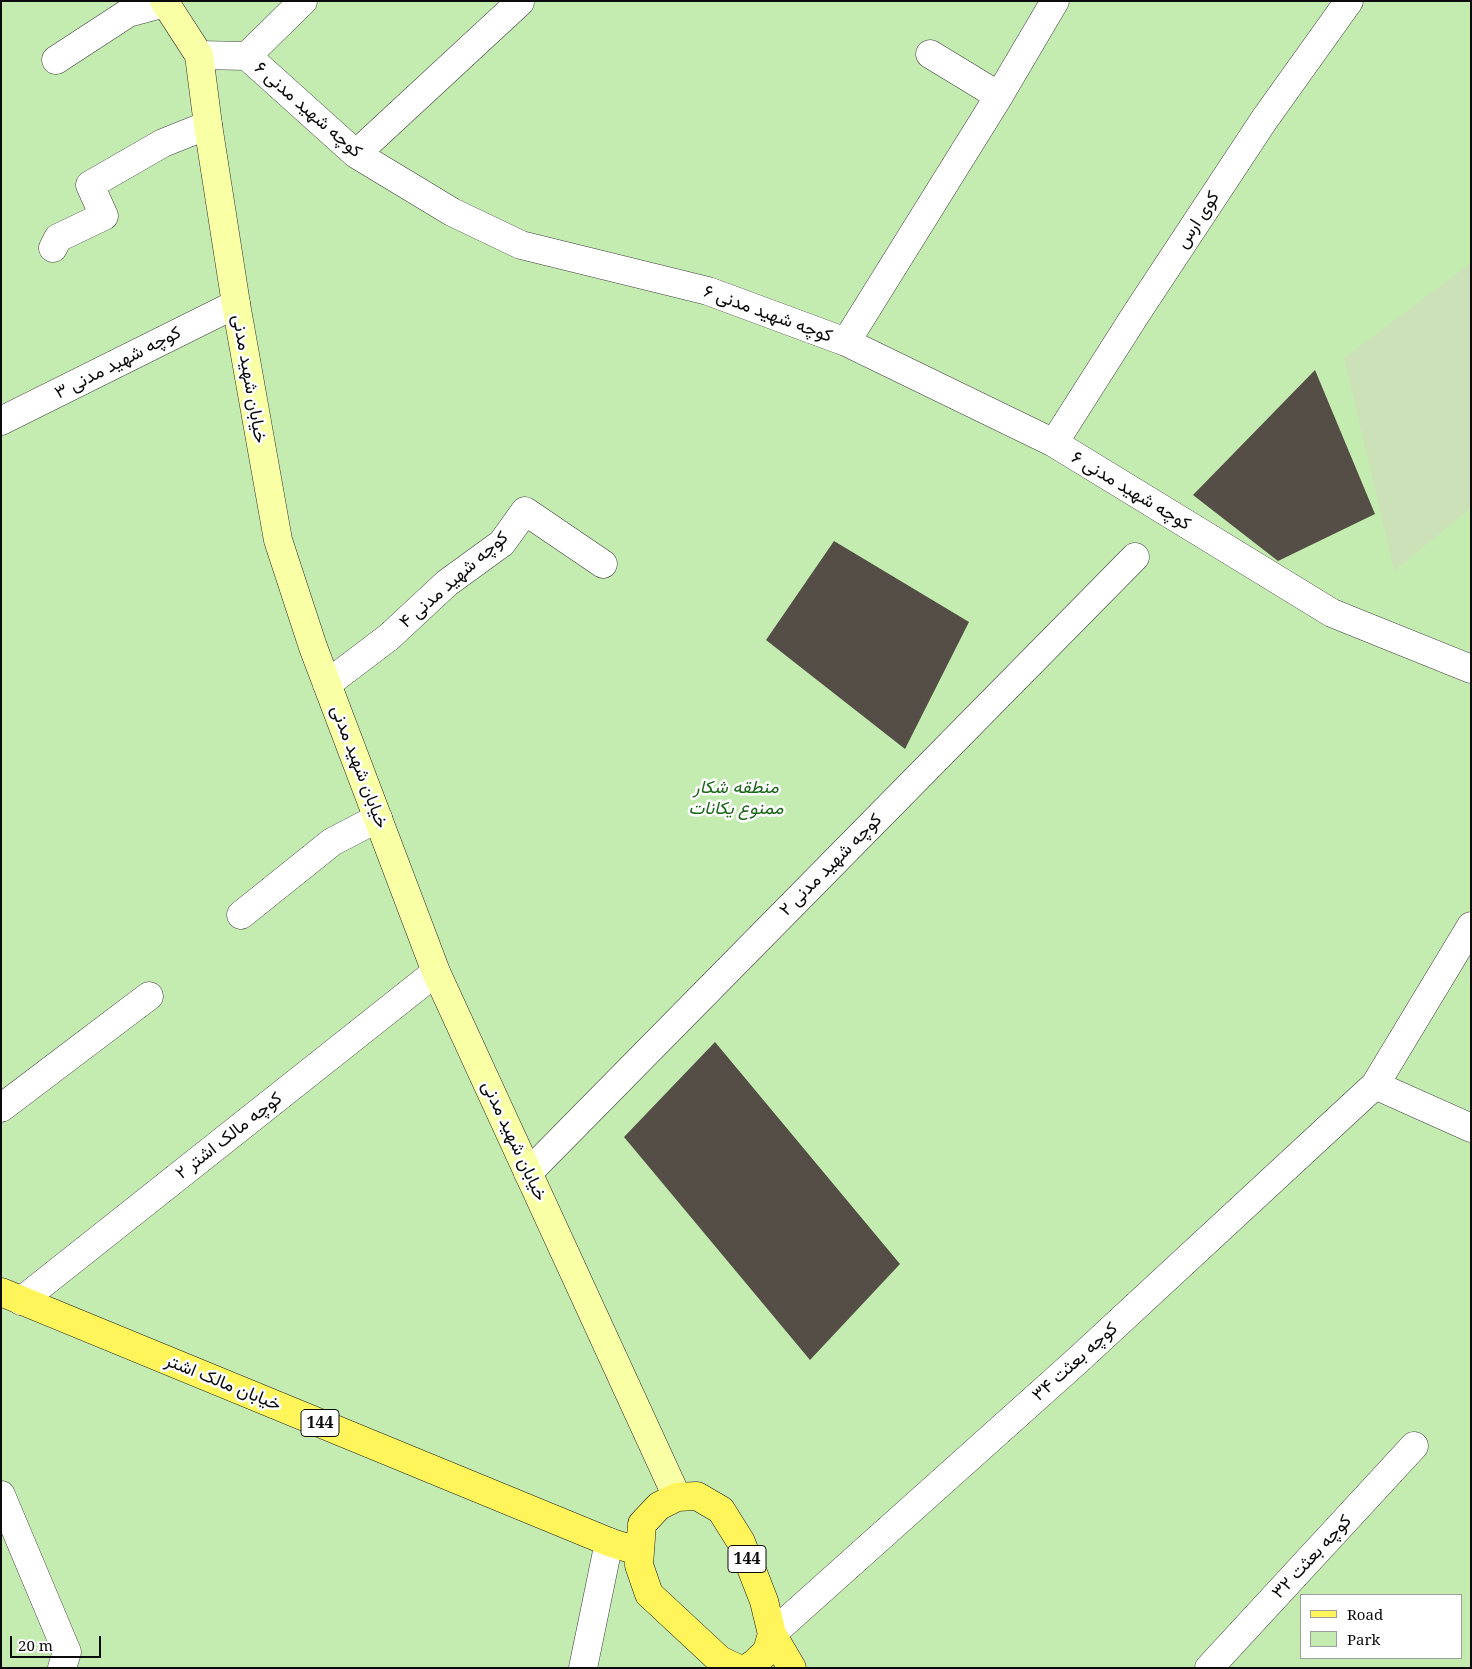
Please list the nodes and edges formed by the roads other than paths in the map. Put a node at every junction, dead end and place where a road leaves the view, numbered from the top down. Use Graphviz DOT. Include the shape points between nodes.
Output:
graph roads {
  1 [pos="302,1"];
  2 [pos="1055,1"];
  3 [pos="1348,1"];
  4 [pos="165,2"];
  5 [pos="520,2"];
  6 [pos="930,54"];
  7 [pos="198,55"];
  8 [pos="247,56"];
  9 [pos="56,60"];
  10 [pos="999,96"];
  11 [pos="208,124"];
  12 [pos="356,154"];
  13 [pos="53,248"];
  14 [pos="236,304"];
  15 [pos="846,342"];
  16 [pos="1,421"];
  17 [pos="1054,443"];
  18 [pos="1135,557"];
  19 [pos="603,564"];
  20 [pos="1471,669"];
  21 [pos="327,684"];
  22 [pos="378,818"];
  23 [pos="241,915"];
  24 [pos="1471,926"];
  25 [pos="436,972"];
  26 [pos="149,996"];
  27 [pos="1375,1085"];
  28 [pos="1,1108"];
  29 [pos="1471,1128"];
  30 [pos="528,1173"];
  31 [pos="11,1296"];
  32 [pos="1414,1446"];
  33 [pos="1,1495"];
  34 [pos="677,1497"];
  35 [pos="608,1542"];
  36 [pos="640,1552"];
  37 [pos="691,1634"];
  38 [pos="772,1634"];
  39 [pos="65,1666"];
  40 [pos="583,1668"];
  41 [pos="717,1668"];
  42 [pos="737,1668"];
  43 [pos="747,1668"];
  44 [pos="792,1668"];
  45 [pos="1209,1668"];
  1 -- 8 [label="street"];
  2 -- 10 [label="street"];
  3 -- 17 [label="street, کوی ارس" via="1259,128"];
  4 -- 7 [label="main road, خیابان شهید مدنی"];
  4 -- 9 [label="street" via="128,13"];
  5 -- 12 [label="street"];
  6 -- 10 [label="street"];
  7 -- 8 [label="street, کوچه شهید مدنی ۶"];
  7 -- 11 [label="main road, خیابان شهید مدنی"];
  8 -- 12 [label="street, کوچه شهید مدنی ۶"];
  10 -- 15 [label="street"];
  11 -- 13 [label="street" via="164,143 90,185 104,216 58,238"];
  11 -- 14 [label="main road, خیابان شهید مدنی"];
  12 -- 15 [label="street, کوچه شهید مدنی ۶" via="452,212 521,245 708,291"];
  14 -- 16 [label="street, کوچه شهید مدنی ۳"];
  14 -- 21 [label="main road, خیابان شهید مدنی" via="278,540"];
  15 -- 17 [label="street, کوچه شهید مدنی ۶"];
  17 -- 20 [label="street, کوچه شهید مدنی ۶" via="1332,613"];
  18 -- 30 [label="street, کوچه شهید مدنی ۲"];
  19 -- 21 [label="street, کوچه شهید مدنی ۴" via="525,511 502,544 447,583 389,637"];
  21 -- 22 [label="main road, خیابان شهید مدنی"];
  22 -- 23 [label="street" via="332,842"];
  22 -- 25 [label="main road, خیابان شهید مدنی"];
  24 -- 27 [label="street, کوچه بعثت ۳۴"];
  25 -- 30 [label="main road, خیابان شهید مدنی"];
  25 -- 31 [label="street, کوچه مالک اشتر ۲"];
  26 -- 28 [label="street"];
  27 -- 29 [label="street"];
  27 -- 38 [label="street, کوچه بعثت ۳۴" via="1078,1360"];
  30 -- 34 [label="main road, خیابان شهید مدنی"];
  31 -- 35 [label="main road, خیابان مالک اشتر / 144"];
  32 -- 45 [label="street, کوچه بعثت ۳۲"];
  33 -- 39 [label="street" via="66,1652"];
  34 -- 36 [label="main road" via="659,1506 642,1524"];
  34 -- 38 [label="main road, 144" via="697,1496 720,1510 741,1542 764,1601"];
  35 -- 36 [label="main road, خیابان مالک اشتر / 144"];
  35 -- 40 [label="street"];
  36 -- 37 [label="main road" via="639,1564 649,1594"];
  37 -- 41 [label="main road"];
  37 -- 42 [label="main road" via="720,1660"];
  38 -- 43 [label="main road" via="766,1651"];
  38 -- 44 [label="main road, 144"];
}
